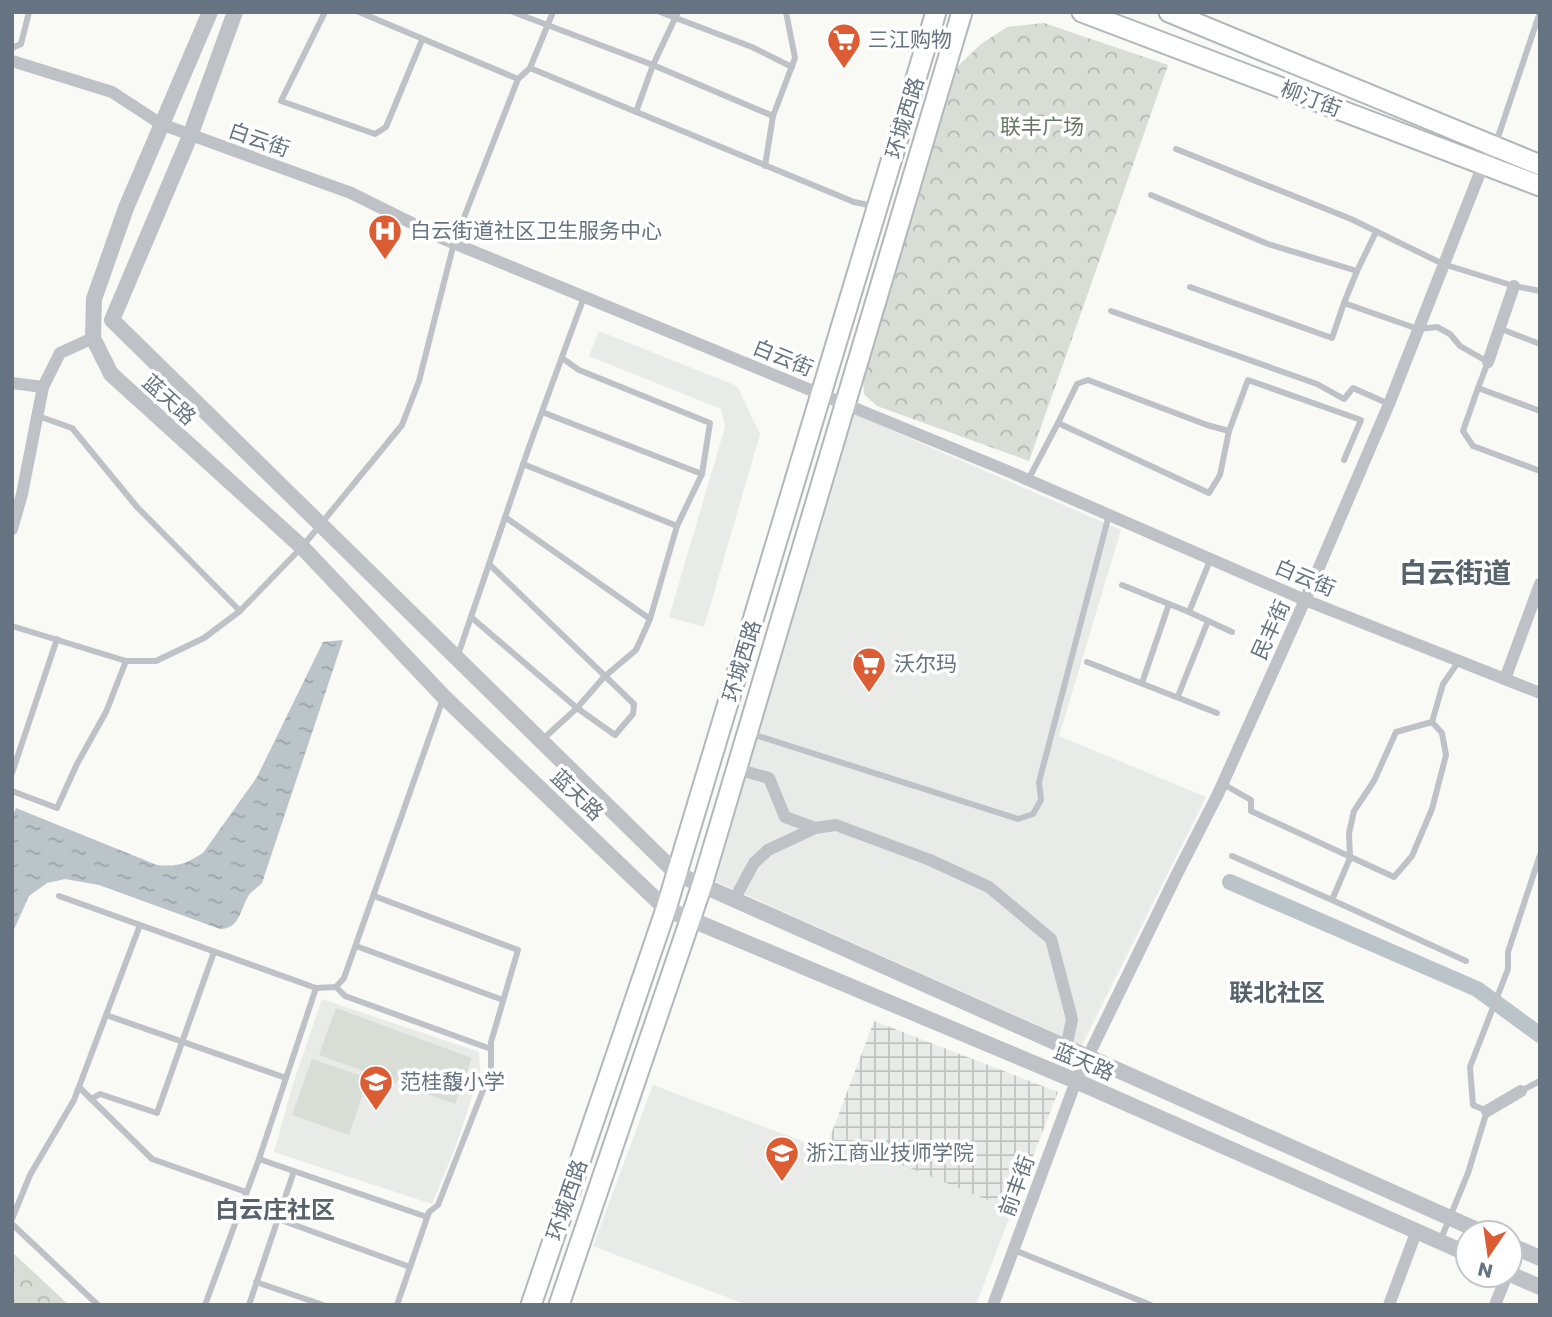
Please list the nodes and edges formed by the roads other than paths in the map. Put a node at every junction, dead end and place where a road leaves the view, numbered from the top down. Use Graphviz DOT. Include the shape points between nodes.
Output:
graph roads {
  1 [pos="29,12"];
  2 [pos="210,12"];
  3 [pos="235,12"];
  4 [pos="325,12"];
  5 [pos="359,12"];
  6 [pos="513,12"];
  7 [pos="553,12"];
  8 [pos="660,12"];
  9 [pos="786,12"];
  10 [pos="936,12"];
  11 [pos="962,12"];
  12 [pos="1082,12"];
  13 [pos="1169,12"];
  14 [pos="1540,12"];
  15 [pos="677,15"];
  16 [pos="547,26"];
  17 [pos="422,40"];
  18 [pos="12,48"];
  19 [pos="12,61"];
  20 [pos="653,65"];
  21 [pos="792,67"];
  22 [pos="530,68"];
  23 [pos="518,79"];
  24 [pos="636,112"];
  25 [pos="773,116"];
  26 [pos="161,124"];
  27 [pos="190,136"];
  28 [pos="1495,146"];
  29 [pos="1176,149"];
  30 [pos="1483,165"];
  31 [pos="1540,165"];
  32 [pos="765,166"];
  33 [pos="1540,186"];
  34 [pos="1151,195"];
  35 [pos="878,207"];
  36 [pos="1376,232"];
  37 [pos="454,243"];
  38 [pos="1443,264"];
  39 [pos="1357,271"];
  40 [pos="1514,286"];
  41 [pos="1191,287"];
  42 [pos="1540,291"];
  43 [pos="584,297"];
  44 [pos="1344,303"];
  45 [pos="1111,311"];
  46 [pos="1418,329"];
  47 [pos="1501,329"];
  48 [pos="93,338"];
  49 [pos="1540,344"];
  50 [pos="562,358"];
  51 [pos="1488,362"];
  52 [pos="12,383"];
  53 [pos="43,387"];
  54 [pos="1478,388"];
  55 [pos="822,395"];
  56 [pos="1389,404"];
  57 [pos="845,405"];
  58 [pos="1540,411"];
  59 [pos="542,412"];
  60 [pos="38,416"];
  61 [pos="1058,423"];
  62 [pos="1229,431"];
  63 [pos="1344,460"];
  64 [pos="523,464"];
  65 [pos="1540,471"];
  66 [pos="702,474"];
  67 [pos="1028,480"];
  68 [pos="1109,515"];
  69 [pos="505,517"];
  70 [pos="320,524"];
  71 [pos="677,526"];
  72 [pos="12,529"];
  73 [pos="302,547"];
  74 [pos="1211,558"];
  75 [pos="489,564"];
  76 [pos="1540,584"];
  77 [pos="1122,585"];
  78 [pos="1305,600"];
  79 [pos="1169,604"];
  80 [pos="240,611"];
  81 [pos="1189,612"];
  82 [pos="471,617"];
  83 [pos="650,620"];
  84 [pos="1208,621"];
  85 [pos="12,626"];
  86 [pos="1232,632"];
  87 [pos="57,639"];
  88 [pos="457,658"];
  89 [pos="126,661"];
  90 [pos="1459,661"];
  91 [pos="1087,662"];
  92 [pos="604,677"];
  93 [pos="1505,679"];
  94 [pos="1142,683"];
  95 [pos="1540,694"];
  96 [pos="1178,696"];
  97 [pos="444,697"];
  98 [pos="577,708"];
  99 [pos="1217,713"];
  100 [pos="1432,722"];
  101 [pos="747,732"];
  102 [pos="541,741"];
  103 [pos="736,769"];
  104 [pos="12,773"];
  105 [pos="1223,784"];
  106 [pos="12,791"];
  107 [pos="816,828"];
  108 [pos="1540,855"];
  109 [pos="1233,856"];
  110 [pos="1350,858"];
  111 [pos="677,874"];
  112 [pos="702,886"];
  113 [pos="59,896"];
  114 [pos="374,896"];
  115 [pos="734,900"];
  116 [pos="1332,900"];
  117 [pos="666,909"];
  118 [pos="690,919"];
  119 [pos="140,925"];
  120 [pos="356,946"];
  121 [pos="214,952"];
  122 [pos="1466,961"];
  123 [pos="336,987"];
  124 [pos="316,988"];
  125 [pos="503,1000"];
  126 [pos="106,1015"];
  127 [pos="183,1042"];
  128 [pos="491,1049"];
  129 [pos="1066,1049"];
  130 [pos="1087,1058"];
  131 [pos="286,1078"];
  132 [pos="1076,1081"];
  133 [pos="1540,1081"];
  134 [pos="79,1087"];
  135 [pos="1521,1091"];
  136 [pos="91,1099"];
  137 [pos="1487,1111"];
  138 [pos="259,1159"];
  139 [pos="294,1171"];
  140 [pos="246,1192"];
  141 [pos="427,1217"];
  142 [pos="278,1219"];
  143 [pos="1451,1219"];
  144 [pos="1454,1220"];
  145 [pos="12,1221"];
  146 [pos="1417,1230"];
  147 [pos="1440,1241"];
  148 [pos="1454,1248"];
  149 [pos="1014,1250"];
  150 [pos="410,1267"];
  151 [pos="256,1282"];
  152 [pos="1501,1289"];
  153 [pos="1126,1294"];
  154 [pos="98,1305"];
  155 [pos="205,1305"];
  156 [pos="249,1305"];
  157 [pos="323,1305"];
  158 [pos="397,1305"];
  159 [pos="531,1305"];
  160 [pos="559,1305"];
  161 [pos="993,1305"];
  162 [pos="1122,1305"];
  163 [pos="1151,1305"];
  164 [pos="1389,1305"];
  165 [pos="1494,1305"];
  1 -- 18 [label="lane" via="21,44"];
  2 -- 26 [label="street, 蓝天路"];
  3 -- 27 [label="street, 蓝天路"];
  4 -- 17 [label="lane" via="281,101 375,134 386,127"];
  5 -- 17 [label="lane"];
  6 -- 16 [label="lane"];
  7 -- 16 [label="lane"];
  8 -- 15 [label="lane"];
  9 -- 21 [label="lane" via="795,58"];
  10 -- 35 [label="main road, 环城西路"];
  11 -- 57 [label="main road, 环城西路"];
  12 -- 30 [label="main road, 柳汀街"];
  13 -- 28 [label="main road, 柳汀街"];
  14 -- 28 [label="lane"];
  15 -- 20 [label="lane"];
  15 -- 21 [label="lane"];
  16 -- 20 [label="lane"];
  16 -- 22 [label="lane"];
  17 -- 23 [label="lane"];
  19 -- 26 [label="street, 白云街" via="112,92"];
  20 -- 24 [label="lane"];
  20 -- 25 [label="lane"];
  21 -- 25 [label="lane"];
  22 -- 23 [label="lane"];
  22 -- 24 [label="lane"];
  23 -- 37 [label="lane"];
  24 -- 32 [label="lane"];
  25 -- 32 [label="lane"];
  26 -- 27 [label="street, 白云街"];
  26 -- 48 [label="street, 蓝天路" via="94,299"];
  27 -- 37 [label="street, 白云街" via="351,193"];
  27 -- 70 [label="street, 蓝天路" via="112,320"];
  28 -- 30 [label="street, 民丰街"];
  28 -- 31 [label="main road, 柳汀街"];
  29 -- 36 [label="lane"];
  30 -- 33 [label="main road, 柳汀街"];
  30 -- 38 [label="street, 民丰街"];
  32 -- 35 [label="lane"];
  34 -- 39 [label="lane" via="1268,244"];
  35 -- 55 [label="main road, 环城西路"];
  36 -- 38 [label="lane"];
  36 -- 39 [label="lane"];
  37 -- 43 [label="street, 白云街"];
  37 -- 70 [label="lane" via="419,381 402,425"];
  38 -- 40 [label="lane"];
  38 -- 46 [label="street, 民丰街"];
  39 -- 44 [label="lane"];
  40 -- 42 [label="lane"];
  40 -- 47 [label="street"];
  41 -- 44 [label="lane" via="1332,338"];
  43 -- 50 [label="lane"];
  43 -- 55 [label="street, 白云街"];
  44 -- 46 [label="lane"];
  45 -- 56 [label="lane" via="1317,384 1344,399 1353,388"];
  46 -- 51 [label="lane" via="1437,327"];
  46 -- 56 [label="street, 民丰街"];
  47 -- 49 [label="lane"];
  47 -- 51 [label="street"];
  48 -- 53 [label="street" via="60,353"];
  48 -- 73 [label="street, 蓝天路" via="110,374"];
  50 -- 59 [label="lane"];
  50 -- 66 [label="lane" via="579,370 709,424"];
  51 -- 54 [label="lane"];
  52 -- 53 [label="street"];
  53 -- 60 [label="street"];
  54 -- 58 [label="lane"];
  54 -- 65 [label="lane" via="1462,431 1473,446"];
  55 -- 57 [label="street, 白云街"];
  55 -- 111 [label="main road, 环城西路"];
  56 -- 78 [label="street, 民丰街"];
  57 -- 67 [label="street, 白云街"];
  57 -- 101 [label="main road, 环城西路"];
  59 -- 64 [label="lane"];
  59 -- 66 [label="lane"];
  60 -- 72 [label="street"];
  60 -- 80 [label="lane" via="72,428 137,507"];
  61 -- 62 [label="lane" via="1077,384 1088,380"];
  61 -- 62 [label="lane" via="1209,493 1220,475"];
  61 -- 67 [label="lane"];
  62 -- 63 [label="lane" via="1248,380 1361,420"];
  64 -- 69 [label="lane"];
  64 -- 71 [label="lane"];
  66 -- 71 [label="lane"];
  67 -- 68 [label="street, 白云街"];
  68 -- 74 [label="street, 白云街"];
  68 -- 101 [label="lane" via="1039,782 1041,800 1033,814 1018,819"];
  69 -- 75 [label="lane"];
  69 -- 83 [label="lane"];
  70 -- 73 [label="lane"];
  70 -- 88 [label="street, 蓝天路"];
  71 -- 83 [label="lane"];
  73 -- 80 [label="lane"];
  73 -- 97 [label="street, 蓝天路"];
  74 -- 78 [label="street, 白云街"];
  74 -- 81 [label="lane"];
  75 -- 82 [label="lane"];
  75 -- 92 [label="lane"];
  76 -- 93 [label="street"];
  77 -- 79 [label="lane"];
  78 -- 90 [label="street, 白云街"];
  78 -- 105 [label="street, 民丰街"];
  79 -- 81 [label="lane"];
  79 -- 94 [label="lane"];
  80 -- 89 [label="lane" via="204,638 156,661"];
  81 -- 84 [label="lane"];
  82 -- 88 [label="lane"];
  82 -- 98 [label="lane"];
  83 -- 92 [label="lane" via="636,650"];
  84 -- 86 [label="lane"];
  84 -- 96 [label="lane"];
  85 -- 87 [label="lane"];
  87 -- 89 [label="lane"];
  87 -- 104 [label="lane"];
  88 -- 102 [label="street, 蓝天路"];
  89 -- 106 [label="lane" via="106,712 57,808"];
  90 -- 93 [label="street, 白云街"];
  90 -- 100 [label="lane" via="1443,684"];
  91 -- 94 [label="lane"];
  92 -- 98 [label="lane"];
  92 -- 98 [label="lane" via="634,705 615,735"];
  93 -- 95 [label="street, 白云街"];
  94 -- 96 [label="lane"];
  96 -- 99 [label="lane"];
  97 -- 114 [label="lane"];
  97 -- 117 [label="street, 蓝天路"];
  98 -- 102 [label="lane"];
  100 -- 110 [label="lane" via="1396,732 1374,781 1354,811"];
  100 -- 110 [label="lane" via="1442,733 1446,755 1432,809 1412,856 1394,877"];
  101 -- 103 [label="main road, 环城西路"];
  102 -- 111 [label="street, 蓝天路"];
  103 -- 107 [label="street" via="769,778 785,817"];
  103 -- 112 [label="main road, 环城西路"];
  105 -- 110 [label="lane" via="1251,800 1251,811"];
  105 -- 130 [label="street, 民丰街"];
  107 -- 115 [label="street" via="768,849 754,863"];
  107 -- 129 [label="street" via="836,825 930,860 989,887 1031,920 1051,939 1065,985 1072,1019"];
  108 -- 137 [label="lane" via="1508,953 1507,972 1470,1067 1473,1105"];
  109 -- 116 [label="lane"];
  110 -- 116 [label="lane"];
  111 -- 112 [label="street, 蓝天路"];
  111 -- 117 [label="main road, 环城西路"];
  112 -- 115 [label="street, 蓝天路"];
  112 -- 118 [label="main road, 环城西路"];
  113 -- 119 [label="lane"];
  114 -- 120 [label="lane"];
  114 -- 125 [label="lane" via="518,950"];
  115 -- 129 [label="street, 蓝天路"];
  116 -- 122 [label="lane"];
  117 -- 118 [label="street, 蓝天路"];
  117 -- 159 [label="main road, 环城西路"];
  118 -- 132 [label="street, 蓝天路"];
  118 -- 160 [label="main road, 环城西路"];
  119 -- 121 [label="lane"];
  119 -- 126 [label="lane"];
  120 -- 123 [label="lane"];
  120 -- 125 [label="lane"];
  121 -- 124 [label="lane"];
  121 -- 127 [label="lane"];
  123 -- 124 [label="lane"];
  123 -- 128 [label="lane" via="345,996"];
  124 -- 131 [label="lane"];
  125 -- 128 [label="lane"];
  126 -- 127 [label="lane"];
  126 -- 134 [label="lane"];
  127 -- 131 [label="lane"];
  127 -- 136 [label="lane" via="157,1113 100,1094"];
  128 -- 141 [label="lane" via="491,1070 438,1205"];
  129 -- 130 [label="street, 蓝天路"];
  130 -- 132 [label="street, 民丰街"];
  130 -- 143 [label="street, 蓝天路"];
  131 -- 138 [label="lane"];
  132 -- 146 [label="street, 蓝天路"];
  132 -- 149 [label="street, 前丰街"];
  133 -- 135 [label="lane"];
  134 -- 136 [label="lane"];
  134 -- 145 [label="lane" via="30,1175"];
  135 -- 137 [label="street"];
  136 -- 140 [label="lane" via="152,1159"];
  137 -- 143 [label="lane"];
  138 -- 139 [label="lane"];
  138 -- 140 [label="lane"];
  139 -- 141 [label="lane"];
  139 -- 142 [label="lane"];
  140 -- 155 [label="lane"];
  141 -- 150 [label="lane"];
  142 -- 150 [label="lane"];
  142 -- 151 [label="lane"];
  143 -- 144 [label="street, 蓝天路"];
  143 -- 147 [label="lane"];
  145 -- 154 [label="lane"];
  146 -- 147 [label="street, 蓝天路"];
  146 -- 164 [label="street"];
  147 -- 148 [label="street, 蓝天路"];
  149 -- 153 [label="lane"];
  149 -- 161 [label="street, 前丰街"];
  150 -- 158 [label="lane"];
  151 -- 156 [label="lane"];
  151 -- 157 [label="lane"];
  152 -- 165 [label="street"];
  153 -- 162 [label="lane"];
  153 -- 163 [label="lane"];
}
